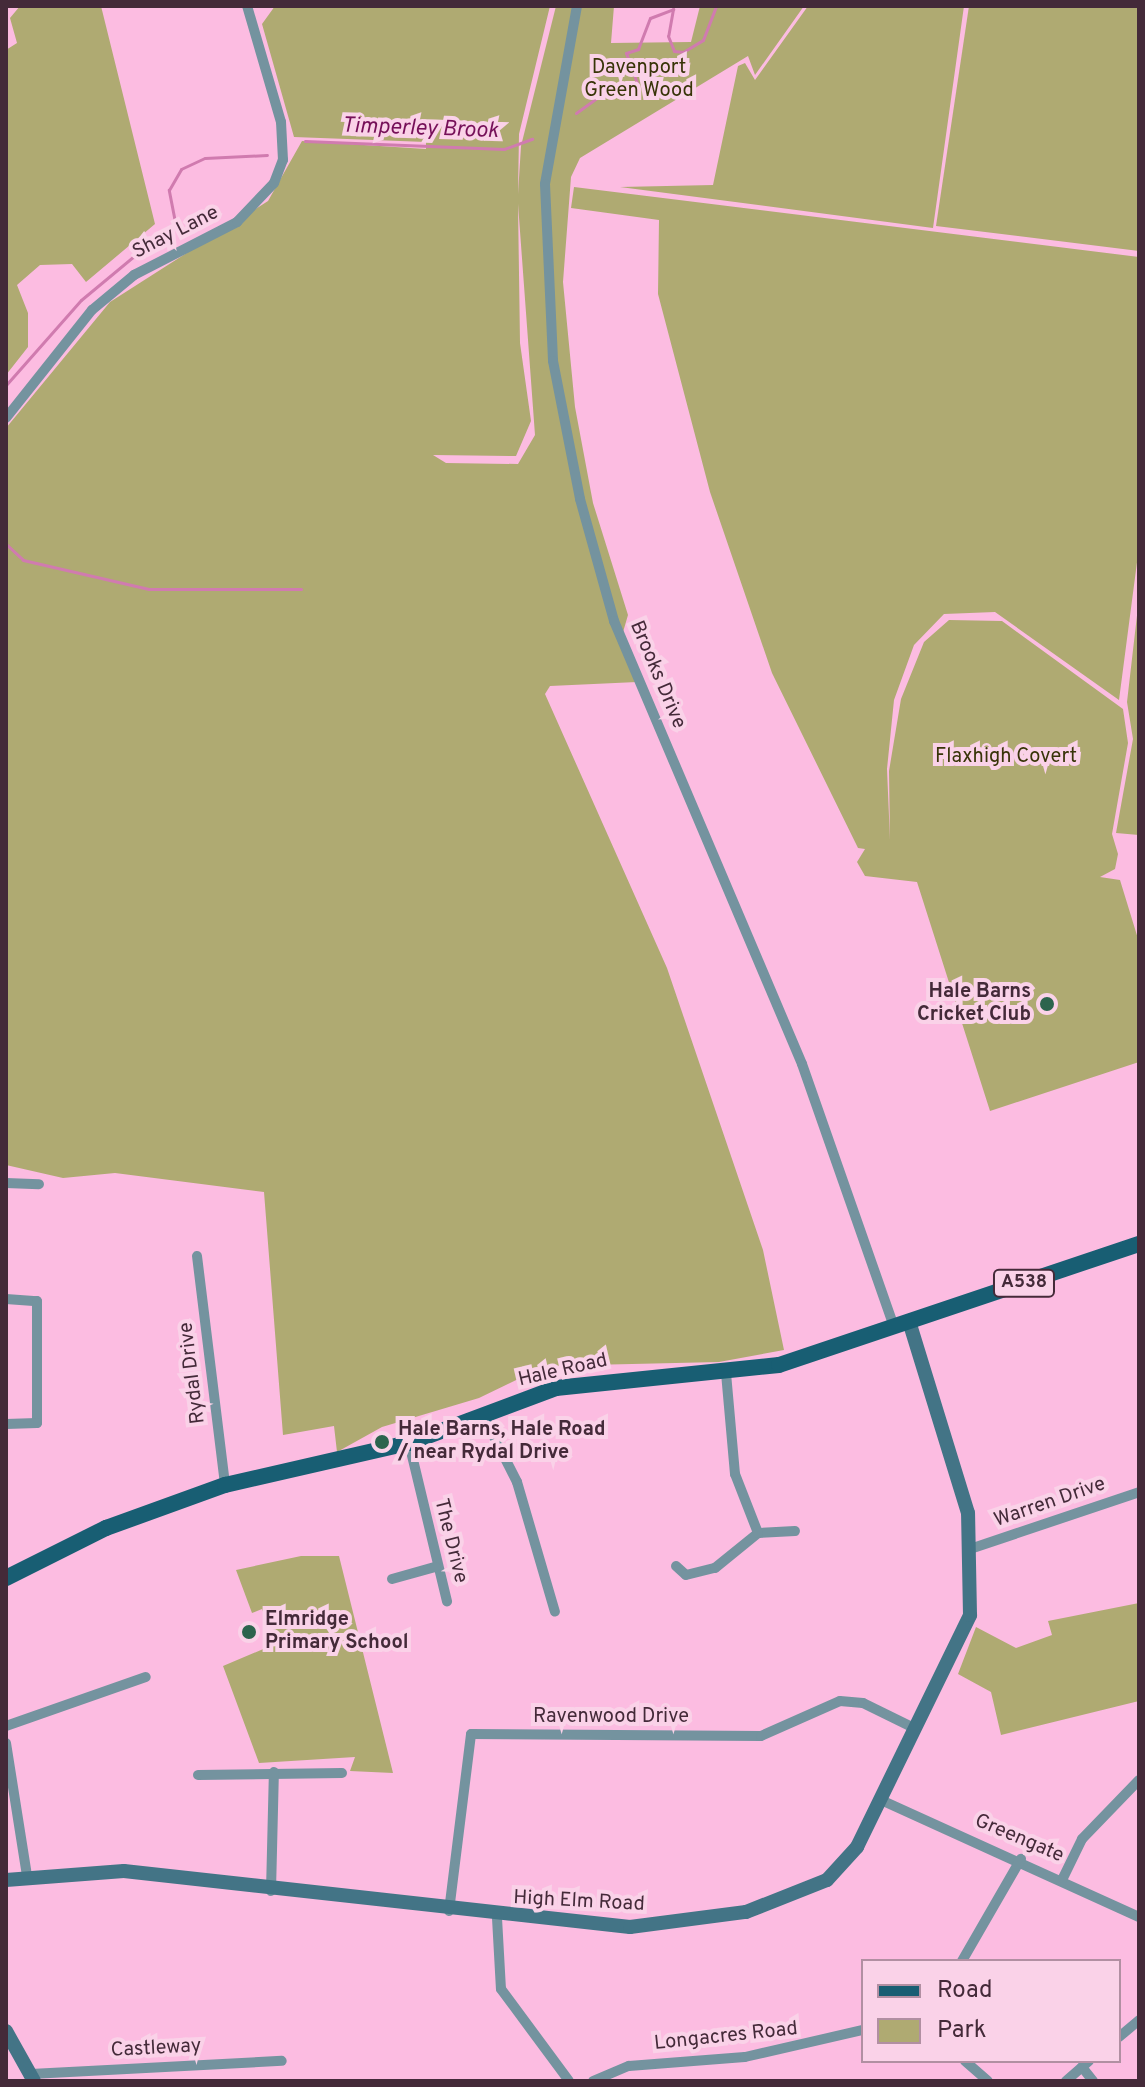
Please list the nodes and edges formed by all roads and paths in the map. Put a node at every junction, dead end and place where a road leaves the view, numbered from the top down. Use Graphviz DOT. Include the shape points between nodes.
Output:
graph roads {
  1 [pos="247,6"];
  2 [pos="577,6"];
  3 [pos="6,418"];
  4 [pos="6,1183"];
  5 [pos="39,1184"];
  6 [pos="1139,1244"];
  7 [pos="197,1256"];
  8 [pos="6,1299"];
  9 [pos="901,1324"];
  10 [pos="726,1374"];
  11 [pos="483,1415"];
  12 [pos="6,1424"];
  13 [pos="409,1443"];
  14 [pos="225,1485"];
  15 [pos="1139,1492"];
  16 [pos="795,1531"];
  17 [pos="758,1533"];
  18 [pos="973,1548"];
  19 [pos="676,1566"];
  20 [pos="435,1567"];
  21 [pos="6,1578"];
  22 [pos="392,1579"];
  23 [pos="447,1601"];
  24 [pos="555,1612"];
  25 [pos="146,1677"];
  26 [pos="6,1726"];
  27 [pos="916,1729"];
  28 [pos="6,1743"];
  29 [pos="274,1772"];
  30 [pos="342,1773"];
  31 [pos="198,1775"];
  32 [pos="1139,1780"];
  33 [pos="881,1800"];
  34 [pos="1021,1859"];
  35 [pos="27,1875"];
  36 [pos="1063,1878"];
  37 [pos="6,1880"];
  38 [pos="271,1891"];
  39 [pos="449,1911"];
  40 [pos="1139,1917"];
  41 [pos="497,1918"];
  42 [pos="963,1959"];
  43 [pos="1139,2020"];
  44 [pos="861,2030"];
  45 [pos="6,2031"];
  46 [pos="1121,2035"];
  47 [pos="282,2061"];
  48 [pos="967,2063"];
  49 [pos="1085,2064"];
  50 [pos="33,2077"];
  51 [pos="569,2081"];
  52 [pos="593,2081"];
  53 [pos="988,2081"];
  54 [pos="1066,2081"];
  55 [pos="1093,2081"];
  1 -- 3 [label="street, Shay Lane" via="281,122 283,160 274,183 237,222 134,275 92,310"];
  2 -- 9 [label="street, Brooks Drive" via="545,184 553,361 580,499 614,621 802,1064"];
  4 -- 5 [label="street"];
  6 -- 9 [label="main road, Hale Road / A538"];
  7 -- 14 [label="street, Rydal Drive"];
  8 -- 12 [label="street" via="37,1301 37,1423"];
  9 -- 10 [label="main road, Hale Road / A538"];
  9 -- 18 [label="street, High Elm Road" via="955,1460"];
  10 -- 11 [label="main road, Hale Road / A538" via="596,1380"];
  10 -- 17 [label="street" via="735,1474"];
  11 -- 13 [label="main road, Hale Road / A538"];
  11 -- 24 [label="street" via="517,1482"];
  13 -- 14 [label="main road, Hale Road / A538"];
  13 -- 20 [label="street, The Drive"];
  14 -- 21 [label="main road, Hale Road / A538" via="106,1528"];
  15 -- 18 [label="street, Warren Drive"];
  16 -- 17 [label="street"];
  17 -- 19 [label="street" via="715,1568 686,1575"];
  18 -- 27 [label="street, High Elm Road" via="970,1615"];
  20 -- 22 [label="street"];
  20 -- 23 [label="street, The Drive"];
  25 -- 26 [label="street"];
  27 -- 33 [label="street, High Elm Road"];
  27 -- 39 [label="street, Ravenwood Drive" via="863,1703 840,1701 761,1736 471,1734"];
  28 -- 35 [label="street"];
  29 -- 30 [label="street"];
  29 -- 31 [label="street"];
  29 -- 38 [label="street"];
  32 -- 36 [label="street" via="1082,1839"];
  33 -- 34 [label="street, Greengate"];
  33 -- 41 [label="street, High Elm Road" via="844,1865 791,1899 666,1926"];
  34 -- 36 [label="street, Greengate"];
  34 -- 42 [label="street"];
  35 -- 37 [label="street, High Elm Road"];
  35 -- 38 [label="street, High Elm Road" via="124,1871"];
  36 -- 40 [label="street, Greengate"];
  38 -- 39 [label="street, High Elm Road"];
  39 -- 41 [label="street, High Elm Road"];
  41 -- 51 [label="street" via="501,1989"];
  43 -- 46 [label="street"];
  44 -- 52 [label="street, Longacres Road" via="745,2057 629,2066"];
  45 -- 50 [label="street"];
  47 -- 50 [label="street, Castleway"];
  48 -- 53 [label="street"];
  49 -- 54 [label="street"];
  49 -- 55 [label="street"];
}
